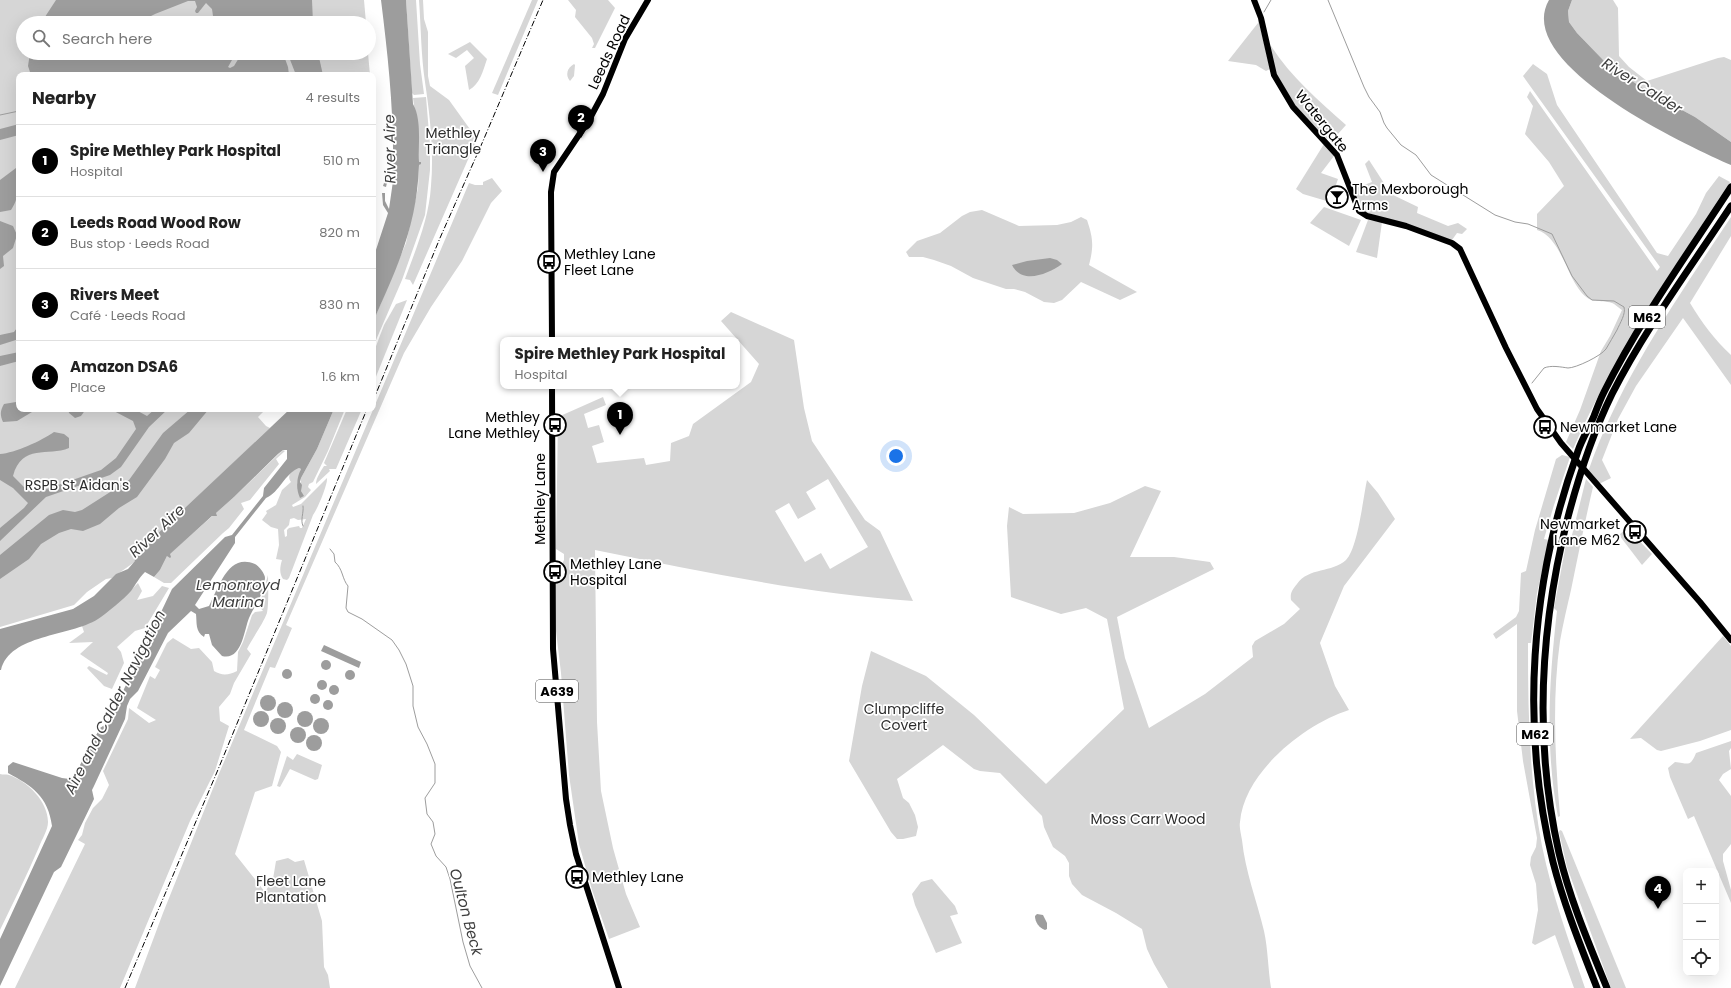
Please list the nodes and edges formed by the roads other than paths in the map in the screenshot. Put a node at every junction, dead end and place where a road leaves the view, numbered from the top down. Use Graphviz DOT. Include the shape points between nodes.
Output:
graph roads {
  1 [pos="648,0"];
  2 [pos="1254,0"];
  3 [pos="1730,189"];
  4 [pos="1731,206"];
  5 [pos="552,337"];
  6 [pos="552,389"];
  7 [pos="1731,640"];
  8 [pos="619,988"];
  9 [pos="1597,988"];
  10 [pos="1607,988"];
  1 -- 5 [label="main road, Leeds Road" via="626,39 589,120 554,172 551,192"];
  2 -- 7 [label="main road, Watergate" via="1261,18 1274,75 1293,107 1337,155 1359,211 1367,216 1406,226 1452,243 1460,249 1537,410 1561,443"];
  3 -- 9 [label="highway, M62" via="1665,286 1602,394 1578,450 1549,551 1538,613 1533,700 1540,789 1553,862 1570,919"];
  4 -- 10 [label="highway, M62" via="1636,351 1610,400 1577,485 1560,551 1550,605 1543,696 1544,738 1552,812 1572,901"];
  6 -- 8 [label="main road, Methley Lane / A639" via="553,649 566,799 576,854"];
}
